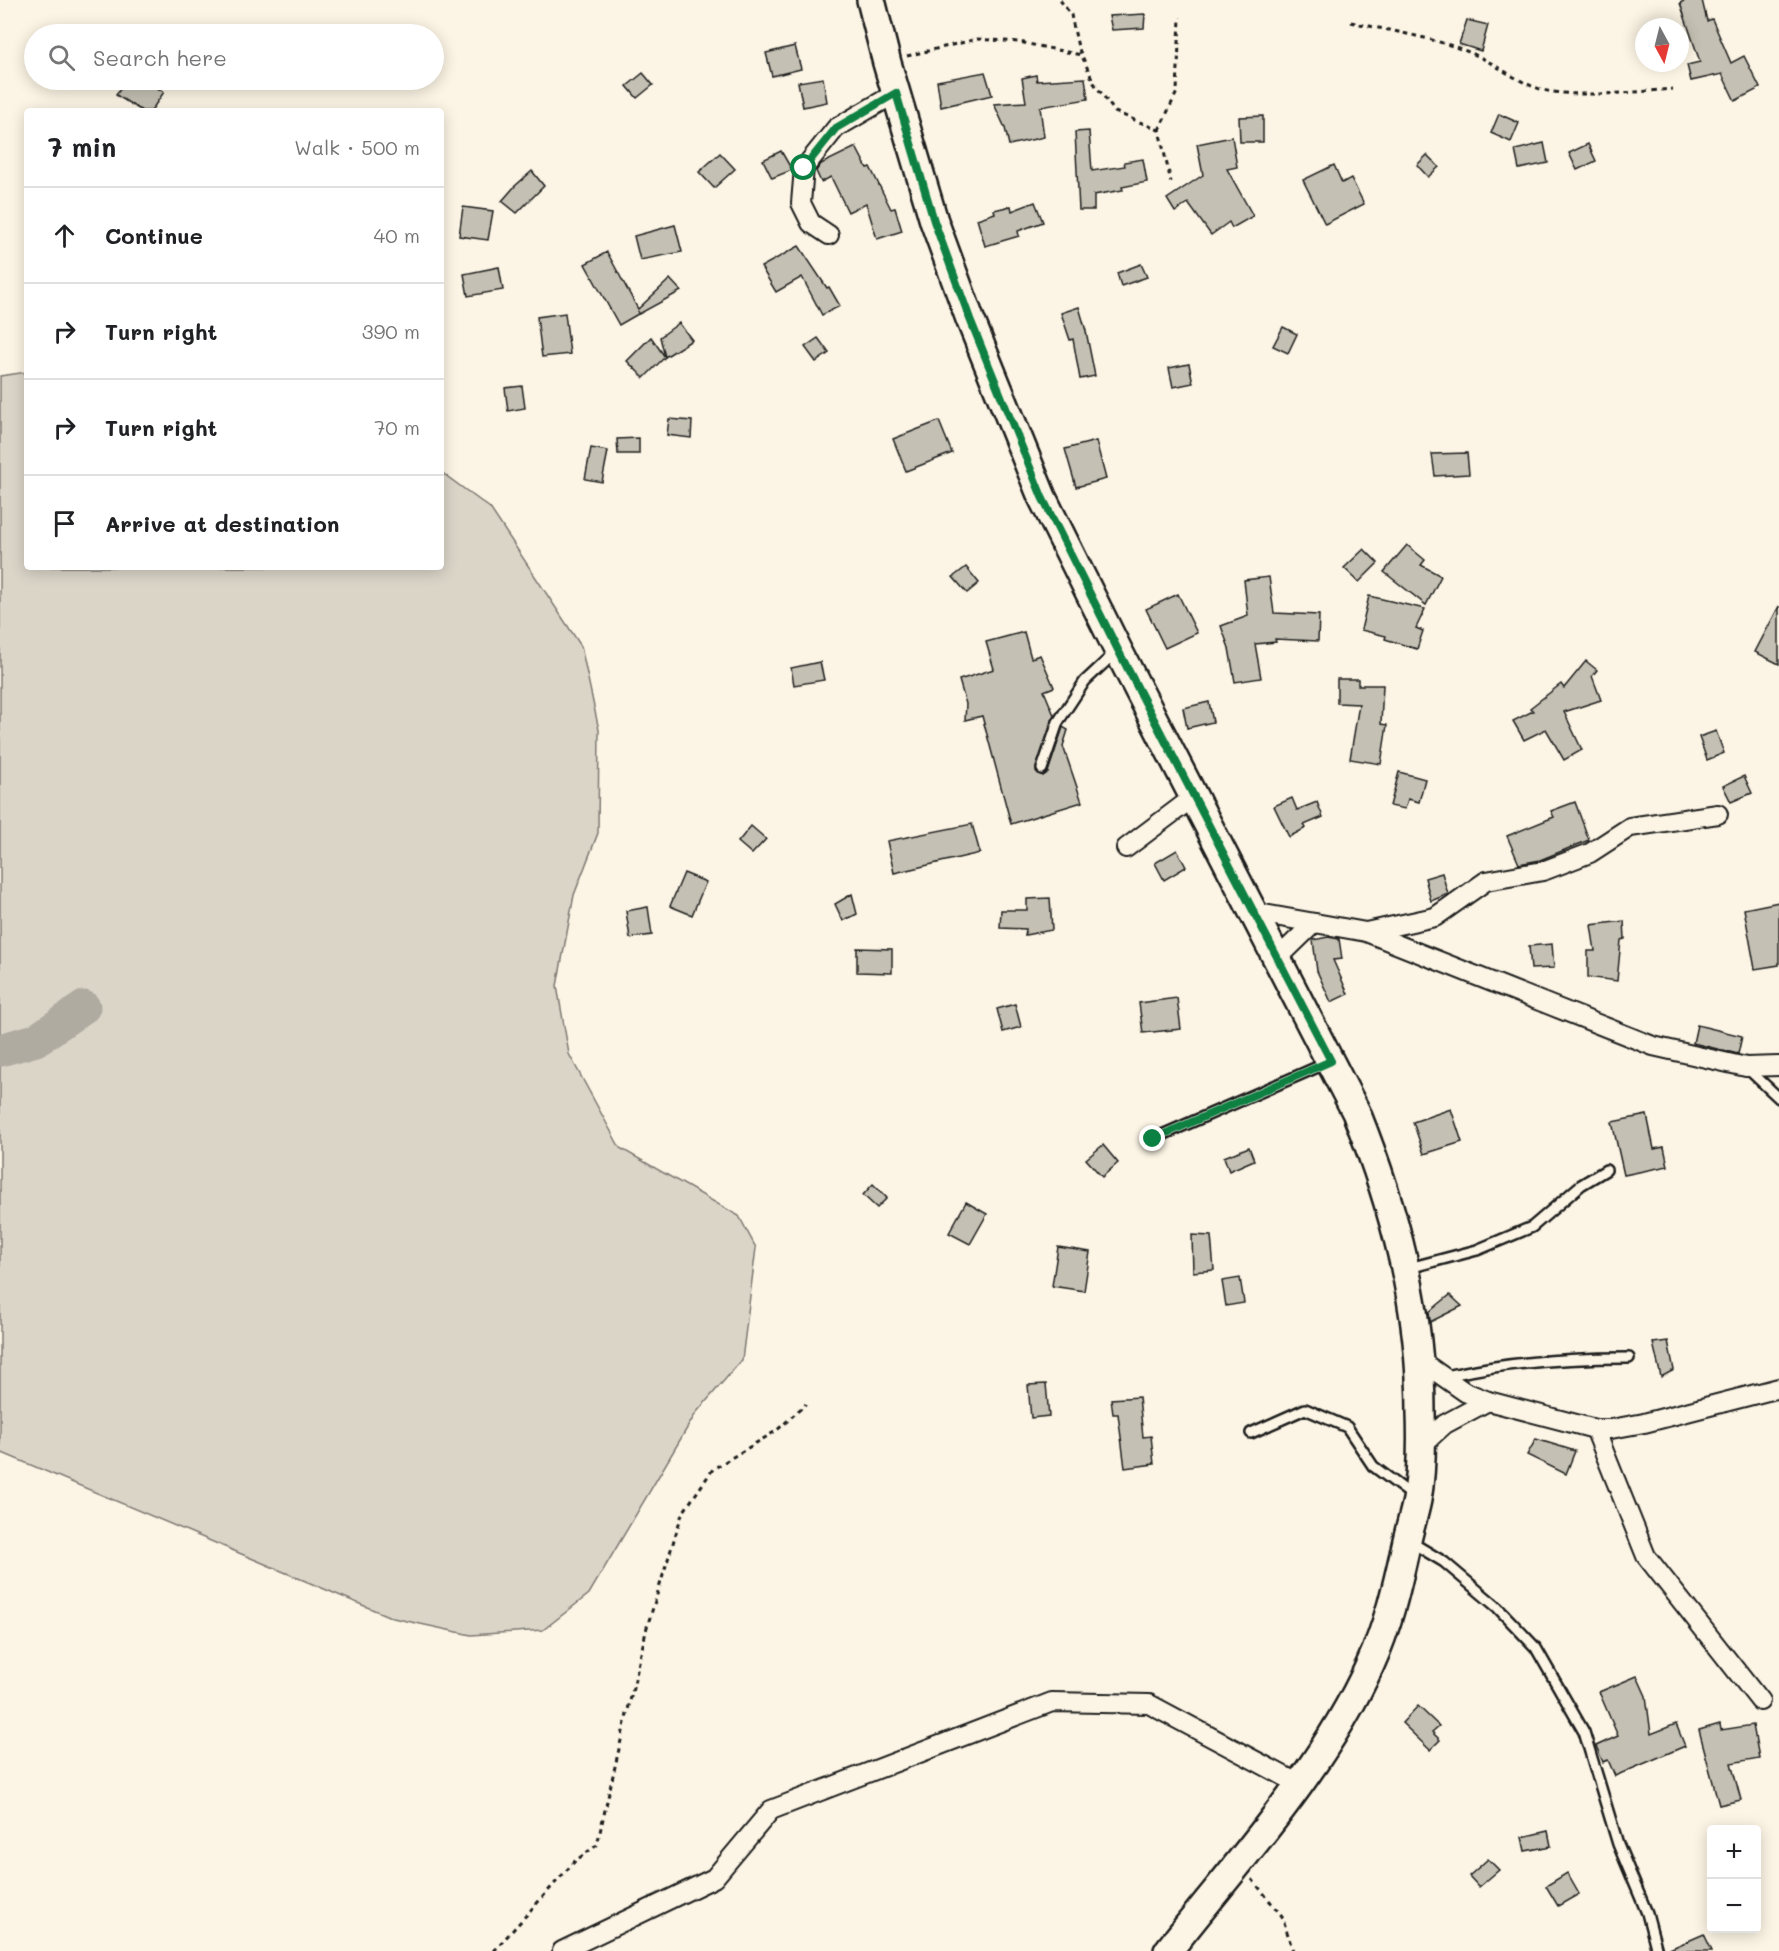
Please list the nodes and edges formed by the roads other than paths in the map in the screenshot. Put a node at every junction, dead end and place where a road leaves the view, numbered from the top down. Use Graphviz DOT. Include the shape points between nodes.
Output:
graph roads {
  1 [pos="871,0"];
  2 [pos="896,93"];
  3 [pos="829,235"];
  4 [pos="1118,650"];
  5 [pos="1042,769"];
  6 [pos="1194,796"];
  7 [pos="1719,814"];
  8 [pos="1126,848"];
  9 [pos="1252,912"];
  10 [pos="1314,924"];
  11 [pos="1366,932"];
  12 [pos="1277,959"];
  13 [pos="1331,1061"];
  14 [pos="1779,1066"];
  15 [pos="1746,1067"];
  16 [pos="1779,1098"];
  17 [pos="1153,1139"];
  18 [pos="1606,1170"];
  19 [pos="1406,1269"];
  20 [pos="1629,1358"];
  21 [pos="1421,1361"];
  22 [pos="1443,1377"];
  23 [pos="1779,1388"];
  24 [pos="1488,1401"];
  25 [pos="1595,1429"];
  26 [pos="1251,1432"];
  27 [pos="1422,1445"];
  28 [pos="1417,1500"];
  29 [pos="1407,1539"];
  30 [pos="1760,1701"];
  31 [pos="1299,1784"];
  32 [pos="562,1951"];
  33 [pos="1168,1951"];
  34 [pos="1657,1951"];
  1 -- 2 [label="main road"];
  2 -- 3 [label="street" via="836,128 804,168 801,203 811,223"];
  2 -- 4 [label="main road" via="934,221 970,319 1042,497"];
  4 -- 5 [label="lane" via="1085,681 1058,722"];
  4 -- 6 [label="main road"];
  6 -- 8 [label="street"];
  6 -- 9 [label="main road"];
  7 -- 11 [label="street" via="1630,827 1590,853 1543,871 1486,881 1435,917"];
  9 -- 10 [label="street"];
  9 -- 12 [label="main road"];
  10 -- 11 [label="street"];
  10 -- 12 [label="street"];
  11 -- 15 [label="street" via="1653,1046"];
  12 -- 13 [label="main road"];
  13 -- 17 [label="lane"];
  13 -- 19 [label="main road" via="1381,1174"];
  14 -- 15 [label="street"];
  15 -- 16 [label="lane"];
  18 -- 19 [label="lane" via="1581,1185 1532,1227 1477,1250"];
  19 -- 21 [label="main road"];
  20 -- 22 [label="lane" via="1578,1358 1485,1367"];
  21 -- 22 [label="street"];
  21 -- 27 [label="main road"];
  22 -- 24 [label="street"];
  23 -- 25 [label="street" via="1644,1423"];
  24 -- 25 [label="street"];
  24 -- 27 [label="street" via="1445,1424"];
  25 -- 30 [label="street" via="1646,1556"];
  26 -- 28 [label="lane" via="1305,1409 1347,1427 1373,1466"];
  27 -- 28 [label="main road"];
  28 -- 29 [label="main road"];
  29 -- 31 [label="main road" via="1394,1604 1370,1665 1340,1722"];
  29 -- 34 [label="lane" via="1444,1562 1496,1606 1536,1648 1584,1732 1618,1844 1647,1913"];
  31 -- 32 [label="street" via="1149,1704 1052,1702 771,1810 714,1878"];
  31 -- 33 [label="main road"];
}
